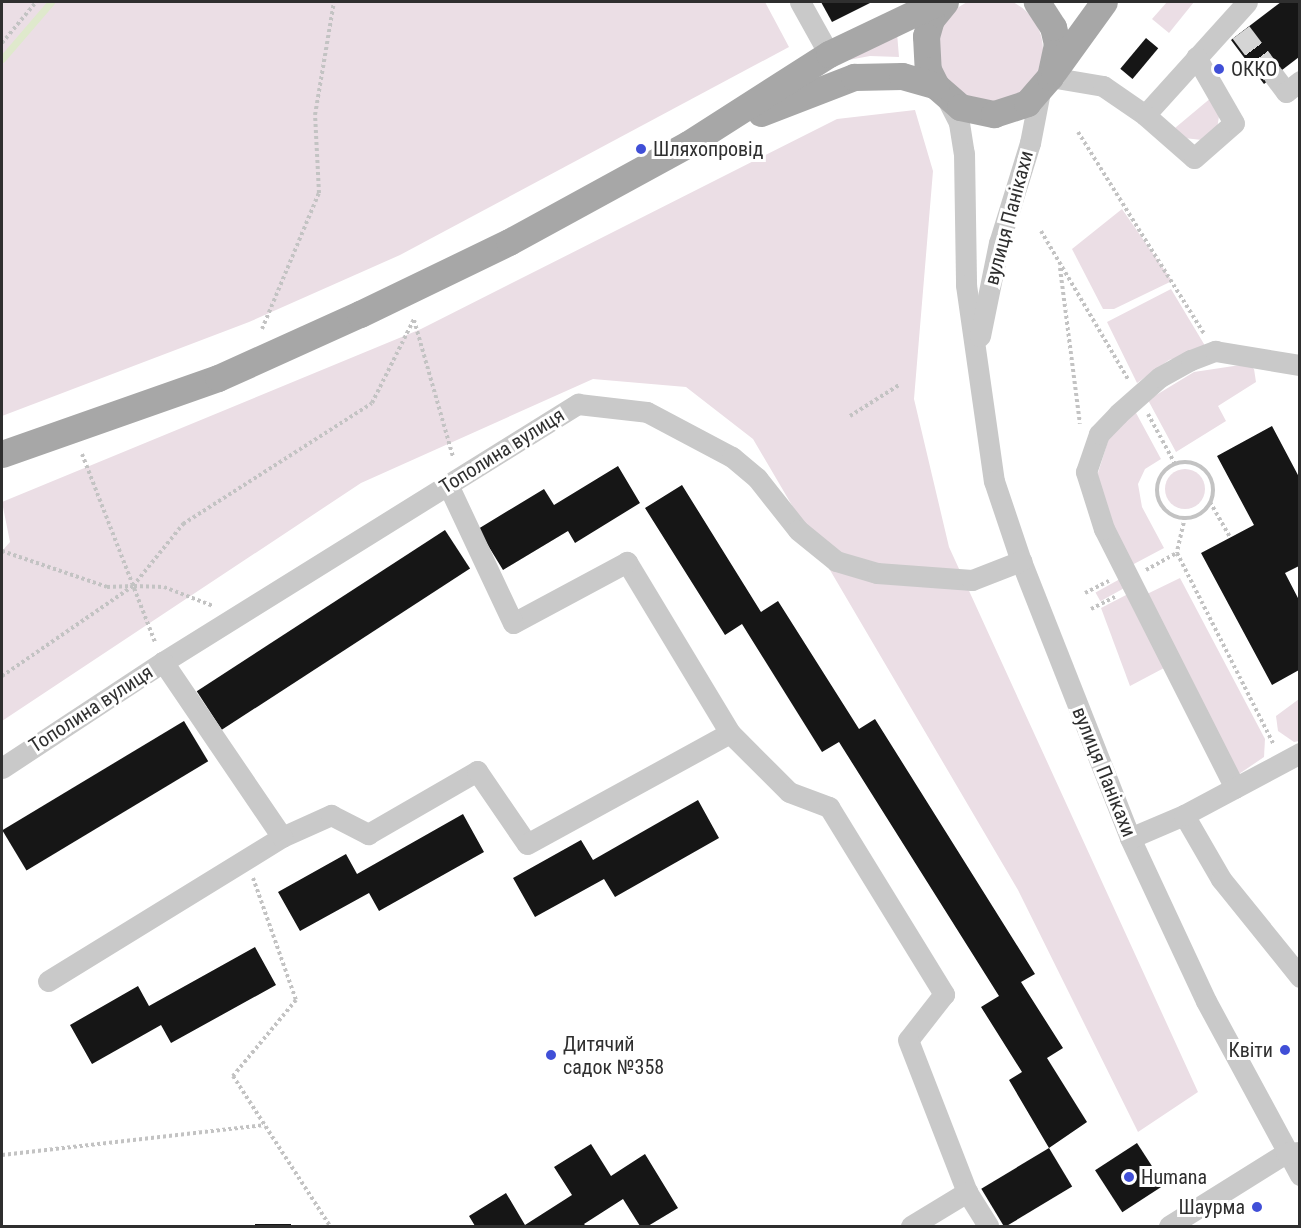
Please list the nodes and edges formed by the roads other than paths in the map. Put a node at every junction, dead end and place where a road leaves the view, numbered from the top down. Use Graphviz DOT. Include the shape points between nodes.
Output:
graph roads {
  1 [pos="800,2"];
  2 [pos="938,2"];
  3 [pos="945,2"];
  4 [pos="1037,2"];
  5 [pos="1104,2"];
  6 [pos="1247,2"];
  7 [pos="829,54"];
  8 [pos="1197,57"];
  9 [pos="1274,76"];
  10 [pos="1299,81"];
  11 [pos="1045,84"];
  12 [pos="941,91"];
  13 [pos="1145,115"];
  14 [pos="688,144"];
  15 [pos="978,345"];
  16 [pos="1299,365"];
  17 [pos="2,454"];
  18 [pos="454,481"];
  19 [pos="1020,561"];
  20 [pos="163,662"];
  21 [pos="730,733"];
  22 [pos="1291,758"];
  23 [pos="2,768"];
  24 [pos="1235,788"];
  25 [pos="1184,815"];
  26 [pos="282,837"];
  27 [pos="1130,838"];
  28 [pos="1299,977"];
  29 [pos="48,981"];
  30 [pos="1293,1152"];
  31 [pos="1299,1175"];
  32 [pos="967,1192"];
  33 [pos="910,1227"];
  34 [pos="988,1227"];
  35 [pos="1169,1227"];
  1 -- 7 [label="street"];
  2 -- 7 [label="main road"];
  3 -- 12 [label="main road" via="931,19 926,36 928,70"];
  4 -- 11 [label="main road" via="1053,27 1057,44"];
  5 -- 11 [label="main road, вулиця Панікахи"];
  6 -- 8 [label="street" via="1235,25"];
  7 -- 14 [label="main road"];
  8 -- 13 [label="street"];
  8 -- 13 [label="street" via="1234,123 1194,158"];
  9 -- 10 [label="street" via="1286,92"];
  11 -- 12 [label="main road" via="1027,103 994,114 969,110"];
  11 -- 13 [label="street" via="1103,86"];
  11 -- 15 [label="street, вулиця Панікахи" via="999,243"];
  12 -- 14 [label="main road" via="902,76 854,77"];
  12 -- 15 [label="street, вулиця Панікахи" via="959,123 964,153 966,285"];
  14 -- 17 [label="main road" via="509,242 360,314 218,378"];
  15 -- 19 [label="street, вулиця Панікахи" via="979,386 994,481"];
  16 -- 24 [label="street" via="1215,351 1160,377 1100,434 1086,472 1093,501 1131,583"];
  18 -- 19 [label="street, Тополина вулиця" via="578,404 647,412 732,457 757,478 798,530 836,561 878,573 972,580"];
  18 -- 20 [label="street, Тополина вулиця"];
  18 -- 21 [label="street" via="513,623 627,562"];
  19 -- 27 [label="street, вулиця Панікахи"];
  20 -- 23 [label="street, Тополина вулиця"];
  20 -- 26 [label="street"];
  21 -- 26 [label="street" via="527,844 477,771 368,834 331,815"];
  21 -- 32 [label="street" via="789,792 829,807 944,994 908,1040"];
  22 -- 24 [label="street"];
  24 -- 25 [label="street"];
  25 -- 27 [label="street"];
  25 -- 28 [label="street" via="1221,879"];
  26 -- 29 [label="street"];
  27 -- 30 [label="street, вулиця Панікахи" via="1206,1001"];
  30 -- 31 [label="street, вулиця Панікахи"];
  30 -- 35 [label="street"];
  32 -- 33 [label="street"];
  32 -- 34 [label="street"];
}
